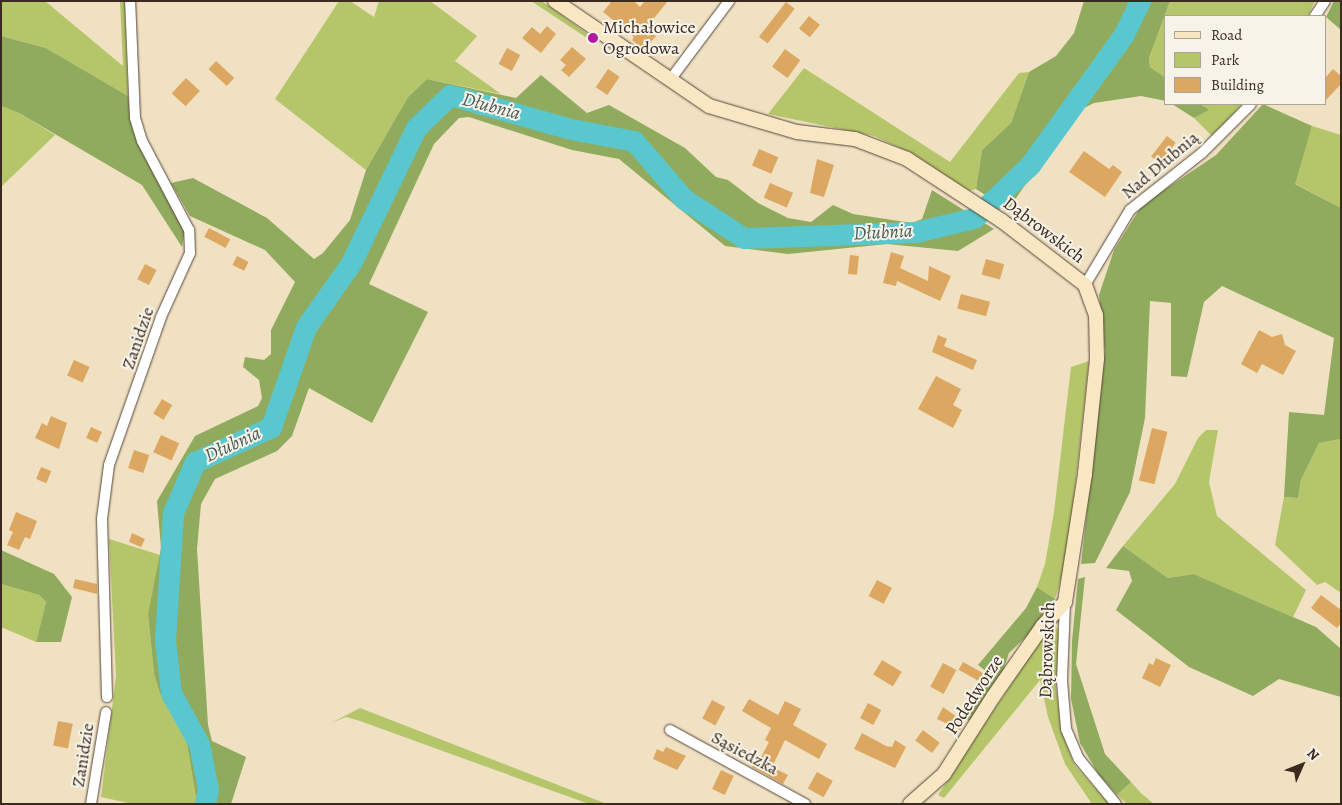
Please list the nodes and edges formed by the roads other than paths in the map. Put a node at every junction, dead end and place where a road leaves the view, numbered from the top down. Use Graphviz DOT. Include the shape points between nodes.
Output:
graph roads {
  1 [pos="130,1"];
  2 [pos="555,1"];
  3 [pos="729,1"];
  4 [pos="1324,1"];
  5 [pos="1316,15"];
  6 [pos="670,80"];
  7 [pos="1250,105"];
  8 [pos="1085,284"];
  9 [pos="1065,602"];
  10 [pos="107,697"];
  11 [pos="106,712"];
  12 [pos="670,730"];
  13 [pos="92,804"];
  14 [pos="805,804"];
  15 [pos="910,804"];
  16 [pos="1116,804"];
  1 -- 10 [label="street, Zanidzie" via="135,118 142,142 189,230 190,253 160,317 109,465 102,519"];
  2 -- 6 [label="street, Dąbrowskich"];
  3 -- 6 [label="street"];
  4 -- 5 [label="street"];
  6 -- 8 [label="street, Dąbrowskich" via="709,106 743,118 797,132 855,139 907,159 1002,221"];
  7 -- 8 [label="street, Nad Dłubnią" via="1202,153 1171,174 1130,210"];
  8 -- 9 [label="street, Dąbrowskich" via="1096,315 1097,359 1077,533"];
  9 -- 15 [label="street, Podedworze" via="1042,627 944,774"];
  9 -- 16 [label="street, Dąbrowskich" via="1062,681 1066,729 1079,759"];
  11 -- 13 [label="street, Zanidzie"];
  12 -- 14 [label="street, Sąsiedzka"];
}
